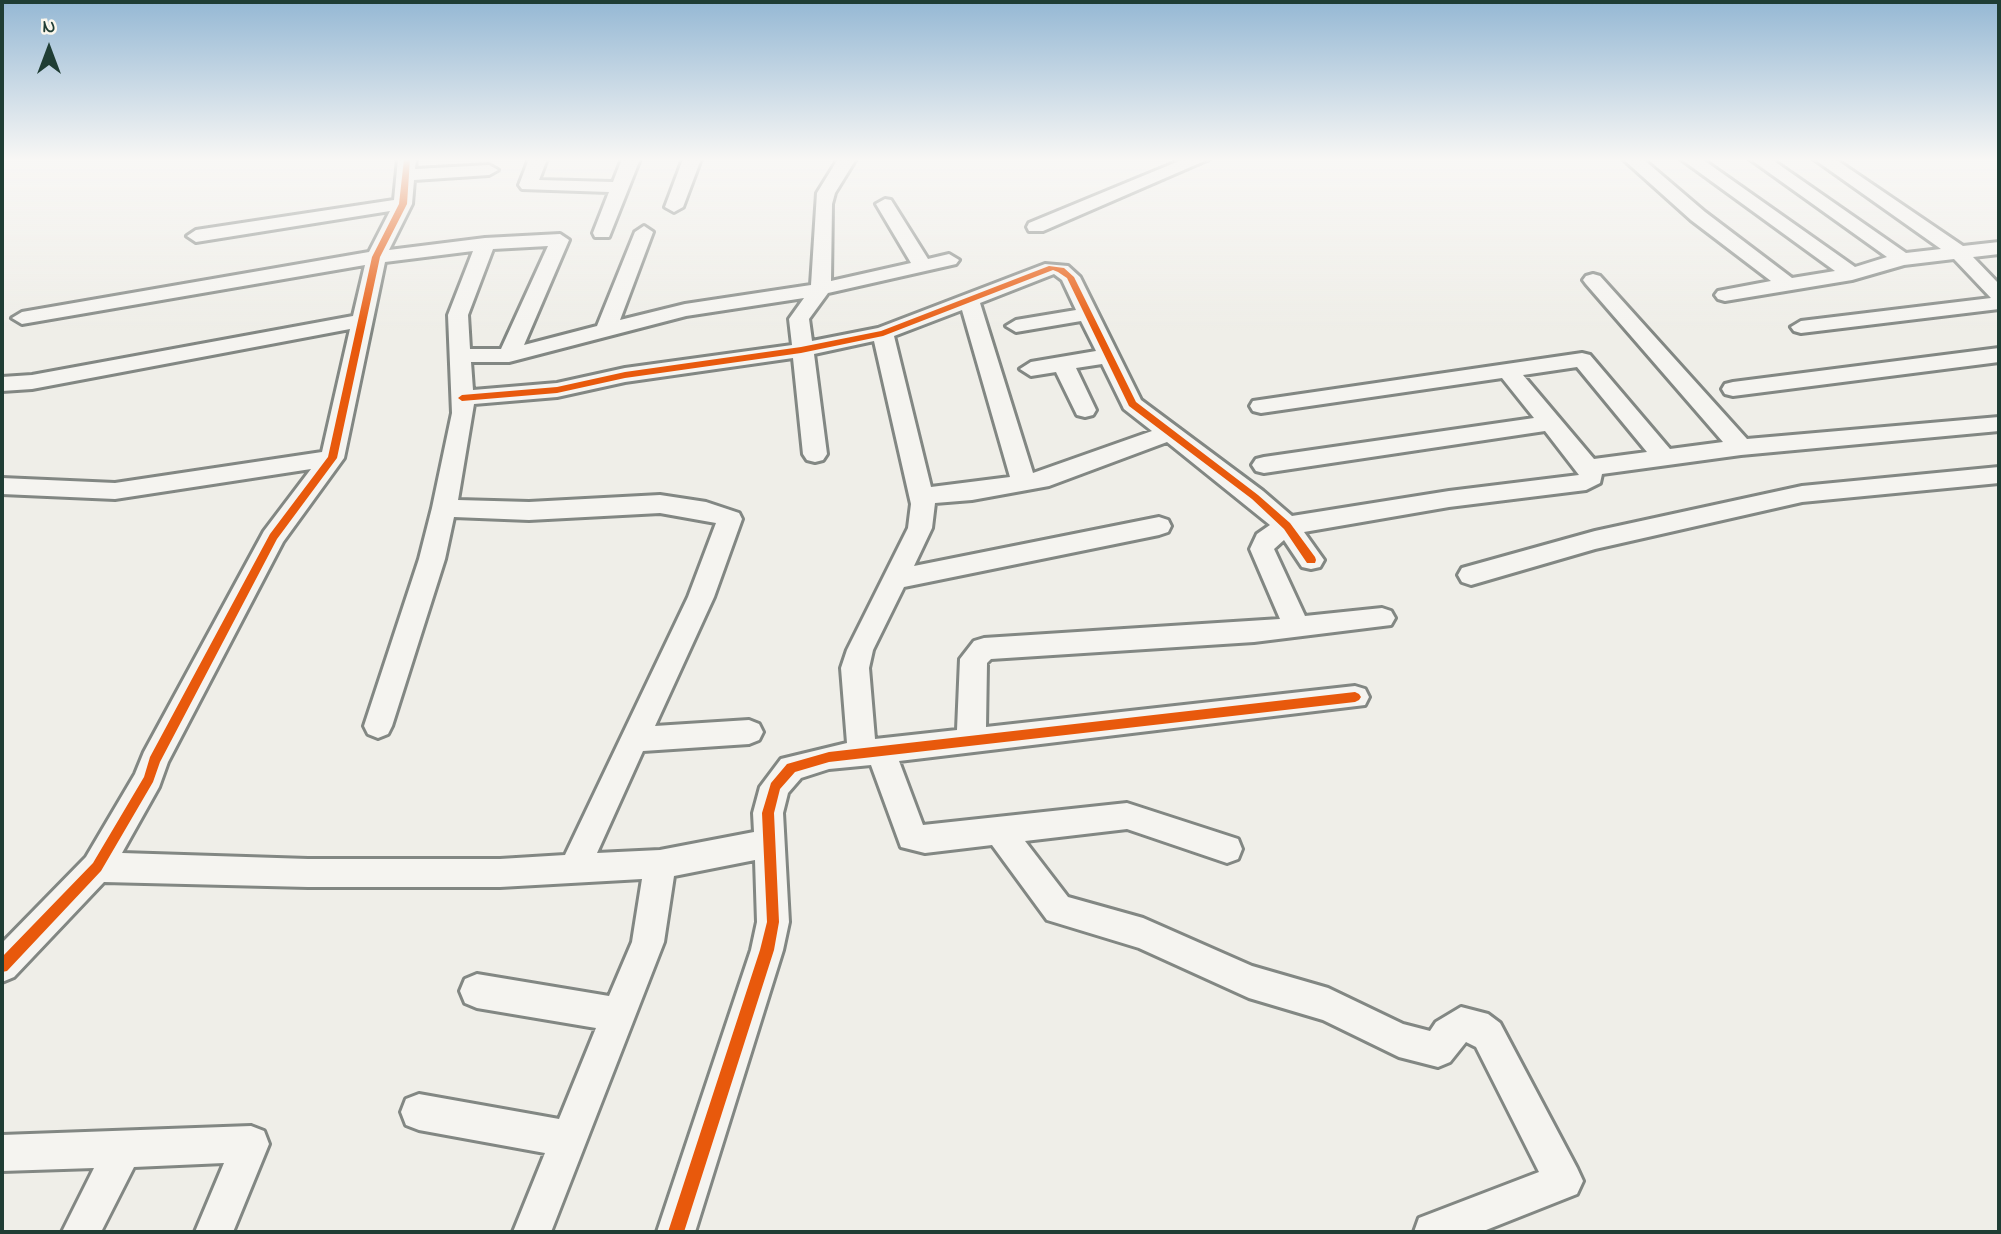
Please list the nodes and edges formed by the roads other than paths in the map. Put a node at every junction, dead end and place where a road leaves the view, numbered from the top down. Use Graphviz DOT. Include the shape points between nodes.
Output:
graph roads {
  1 [pos="322,217"];
  2 [pos="397,217"];
  3 [pos="607,217"];
  4 [pos="824,217"];
  5 [pos="893,217"];
  6 [pos="1061,217"];
  7 [pos="1699,217"];
  8 [pos="1771,217"];
  9 [pos="1841,217"];
  10 [pos="1907,217"];
  11 [pos="1036,227"];
  12 [pos="644,232"];
  13 [pos="601,233"];
  14 [pos="196,236"];
  15 [pos="485,243"];
  16 [pos="1999,248"];
  17 [pos="1957,251"];
  18 [pos="376,257"];
  19 [pos="1902,259"];
  20 [pos="949,260"];
  21 [pos="923,266"];
  22 [pos="1852,274"];
  23 [pos="1593,280"];
  24 [pos="1787,284"];
  25 [pos="821,289"];
  26 [pos="1725,295"];
  27 [pos="1999,295"];
  28 [pos="970,301"];
  29 [pos="1999,303"];
  30 [pos="1088,314"];
  31 [pos="22,318"];
  32 [pos="363,320"];
  33 [pos="1016,326"];
  34 [pos="1801,327"];
  35 [pos="605,332"];
  36 [pos="883,333"];
  37 [pos="801,350"];
  38 [pos="509,355"];
  39 [pos="1999,355"];
  40 [pos="460,356"];
  41 [pos="1108,356"];
  42 [pos="1063,364"];
  43 [pos="1031,369"];
  44 [pos="1508,371"];
  45 [pos="2,384"];
  46 [pos="1733,388"];
  47 [pos="462,398"];
  48 [pos="1261,406"];
  49 [pos="1085,410"];
  50 [pos="1550,424"];
  51 [pos="1999,424"];
  52 [pos="1168,433"];
  53 [pos="1741,447"];
  54 [pos="815,454"];
  55 [pos="1664,457"];
  56 [pos="332,458"];
  57 [pos="1264,465"];
  58 [pos="1588,468"];
  59 [pos="1999,475"];
  60 [pos="1024,482"];
  61 [pos="2,486"];
  62 [pos="921,496"];
  63 [pos="443,508"];
  64 [pos="1159,526"];
  65 [pos="1287,526"];
  66 [pos="1311,560"];
  67 [pos="1471,575"];
  68 [pos="895,579"];
  69 [pos="1382,618"];
  70 [pos="1297,628"];
  71 [pos="1354,697"];
  72 [pos="377,726"];
  73 [pos="749,732"];
  74 [pos="634,740"];
  75 [pos="971,740"];
  76 [pos="872,752"];
  77 [pos="999,831"];
  78 [pos="769,843"];
  79 [pos="1227,849"];
  80 [pos="660,864"];
  81 [pos="97,867"];
  82 [pos="574,869"];
  83 [pos="2,967"];
  84 [pos="477,991"];
  85 [pos="619,1015"];
  86 [pos="419,1112"];
  87 [pos="569,1139"];
  88 [pos="123,1149"];
  89 [pos="2,1153"];
  90 [pos="81,1232"];
  91 [pos="215,1232"];
  92 [pos="532,1232"];
  93 [pos="676,1232"];
  94 [pos="1433,1232"];
  1 -- 14 [label="street"];
  2 -- 18 [label="street"];
  3 -- 13 [label="street"];
  4 -- 25 [label="street"];
  5 -- 21 [label="street"];
  6 -- 11 [label="street"];
  7 -- 24 [label="street"];
  8 -- 22 [label="street"];
  9 -- 19 [label="street"];
  10 -- 17 [label="street"];
  12 -- 35 [label="street"];
  15 -- 18 [label="street"];
  15 -- 38 [label="street" via="560,240"];
  15 -- 40 [label="street" via="457,315"];
  16 -- 17 [label="street"];
  17 -- 19 [label="street"];
  17 -- 27 [label="street"];
  18 -- 31 [label="street"];
  18 -- 32 [label="street"];
  19 -- 22 [label="street"];
  20 -- 21 [label="street"];
  21 -- 25 [label="street"];
  22 -- 24 [label="street"];
  23 -- 53 [label="street"];
  24 -- 26 [label="street"];
  25 -- 35 [label="street" via="685,310"];
  25 -- 37 [label="street" via="799,319"];
  28 -- 30 [label="street" via="1052,268 1070,277"];
  28 -- 36 [label="street"];
  28 -- 60 [label="street"];
  29 -- 34 [label="street"];
  30 -- 33 [label="street"];
  30 -- 41 [label="street"];
  32 -- 45 [label="street"];
  32 -- 56 [label="street"];
  35 -- 38 [label="street"];
  36 -- 37 [label="street"];
  36 -- 62 [label="street"];
  37 -- 47 [label="street" via="625,375 557,390"];
  37 -- 54 [label="street"];
  38 -- 40 [label="street"];
  39 -- 46 [label="street"];
  40 -- 47 [label="street"];
  41 -- 42 [label="street"];
  41 -- 52 [label="street" via="1132,404"];
  42 -- 43 [label="street"];
  42 -- 49 [label="street"];
  44 -- 48 [label="street"];
  44 -- 50 [label="street"];
  44 -- 55 [label="street" via="1582,360"];
  47 -- 63 [label="street" via="460,436"];
  50 -- 57 [label="street"];
  50 -- 58 [label="street"];
  51 -- 53 [label="street"];
  52 -- 60 [label="street" via="1049,478"];
  52 -- 65 [label="street"];
  53 -- 55 [label="street"];
  55 -- 58 [label="street"];
  56 -- 61 [label="street" via="115,491"];
  56 -- 81 [label="street" via="272,537 149,778"];
  58 -- 65 [label="street" via="1592,477 1586,482"];
  59 -- 67 [label="street" via="1802,494 1595,540"];
  60 -- 62 [label="street"];
  62 -- 68 [label="street" via="920,528"];
  63 -- 72 [label="street" via="432,559"];
  63 -- 74 [label="street" via="530,511 660,504 730,519 701,597"];
  64 -- 68 [label="street"];
  65 -- 66 [label="street"];
  65 -- 70 [label="street" via="1266,540 1262,549"];
  68 -- 76 [label="street" via="855,668"];
  69 -- 70 [label="street"];
  70 -- 75 [label="street" via="984,649 974,659"];
  71 -- 75 [label="street"];
  73 -- 74 [label="street"];
  74 -- 82 [label="street"];
  75 -- 76 [label="street"];
  76 -- 77 [label="street" via="912,837"];
  76 -- 78 [label="street" via="791,768 775,787 768,813"];
  77 -- 79 [label="street" via="1127,816"];
  77 -- 94 [label="street" via="1058,909 1143,934 1249,982 1328,1006 1399,1040 1438,1050 1461,1024 1476,1026 1488,1035 1564,1181"];
  78 -- 80 [label="street"];
  78 -- 93 [label="street" via="773,922 767,950"];
  80 -- 82 [label="street"];
  80 -- 85 [label="street" via="648,942"];
  81 -- 82 [label="street" via="308,873"];
  81 -- 83 [label="street"];
  84 -- 85 [label="street"];
  85 -- 87 [label="street"];
  86 -- 87 [label="street"];
  87 -- 92 [label="street"];
  88 -- 89 [label="street"];
  88 -- 90 [label="street"];
  88 -- 91 [label="street" via="251,1144"];
}
